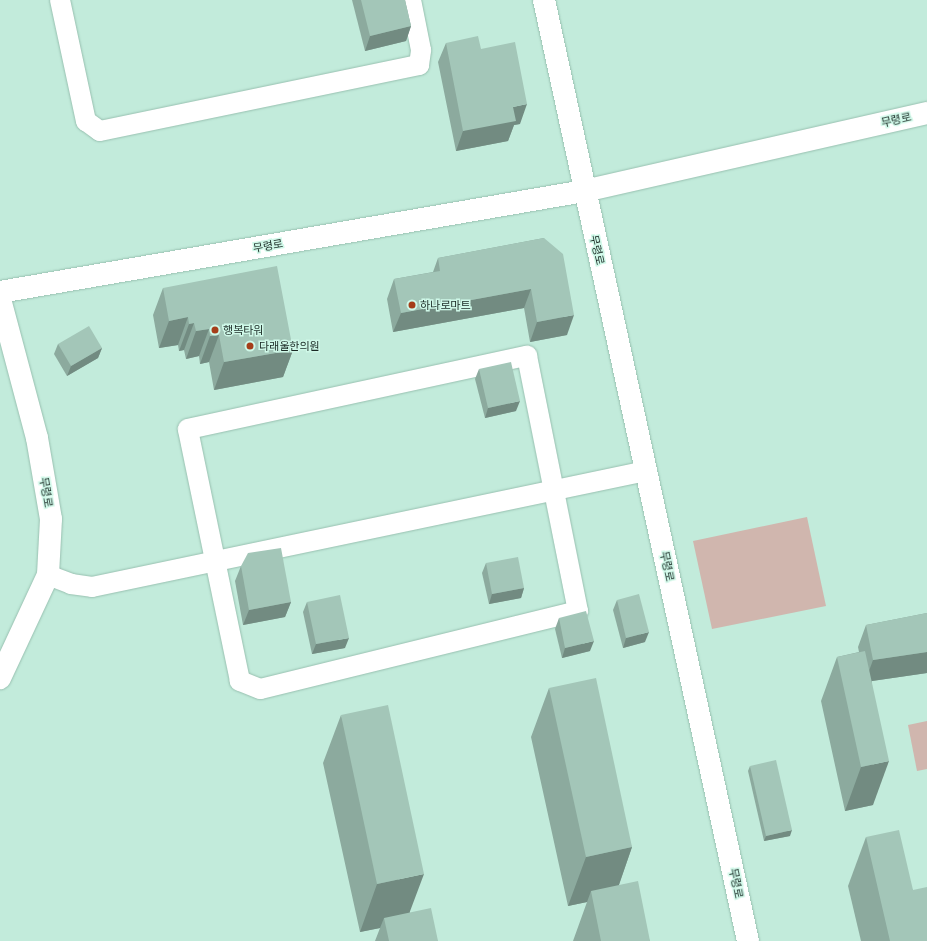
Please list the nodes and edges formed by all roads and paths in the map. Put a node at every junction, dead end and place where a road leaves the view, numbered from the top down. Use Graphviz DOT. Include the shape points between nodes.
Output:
graph roads {
  1 [pos="60,0"];
  2 [pos="411,0"];
  3 [pos="544,0"];
  4 [pos="927,113"];
  5 [pos="584,192"];
  6 [pos="0,292"];
  7 [pos="0,300"];
  8 [pos="646,472"];
  9 [pos="554,491"];
  10 [pos="216,562"];
  11 [pos="48,575"];
  12 [pos="0,678"];
  13 [pos="748,941"];
  1 -- 2 [label="street" via="86,121 100,131 419,65 421,50"];
  3 -- 5 [label="street, 무령로"];
  4 -- 5 [label="street, 무령로"];
  5 -- 6 [label="street, 무령로"];
  5 -- 8 [label="street, 무령로"];
  7 -- 11 [label="street, 무령로" via="37,438 51,519"];
  8 -- 9 [label="street"];
  8 -- 13 [label="street, 무령로"];
  9 -- 10 [label="street"];
  9 -- 10 [label="street" via="578,611 260,689 240,681"];
  9 -- 10 [label="street" via="527,356 301,402 188,429"];
  10 -- 11 [label="street" via="92,587 71,584"];
  11 -- 12 [label="street, 무령로"];
}
